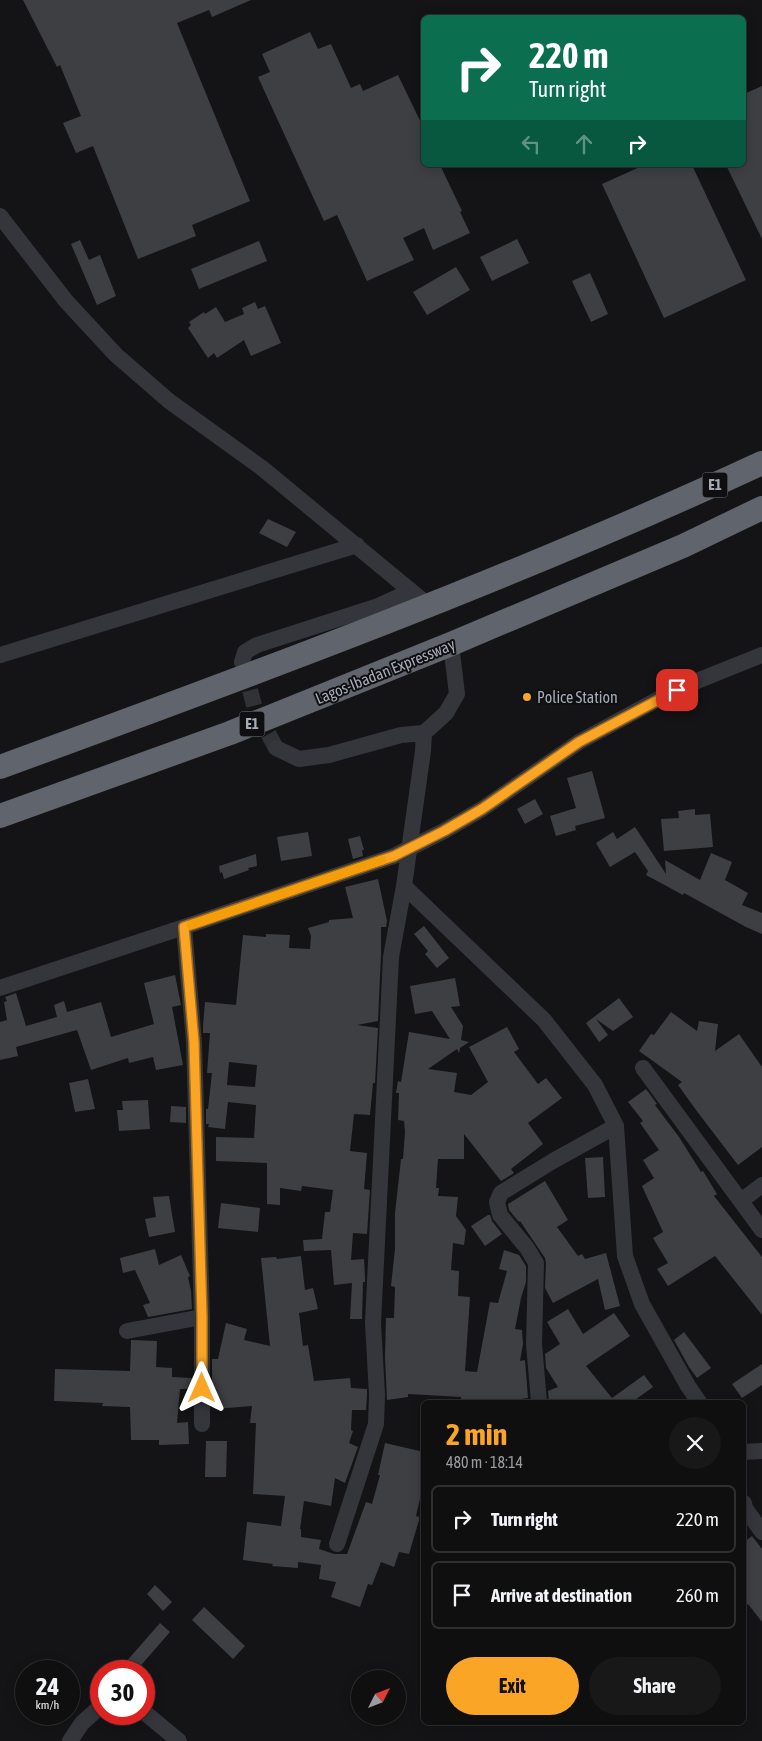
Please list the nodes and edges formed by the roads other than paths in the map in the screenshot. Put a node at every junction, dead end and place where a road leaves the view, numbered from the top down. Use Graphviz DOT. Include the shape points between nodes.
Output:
graph roads {
  1 [pos="0,216"];
  2 [pos="762,463"];
  3 [pos="762,508"];
  4 [pos="357,545"];
  5 [pos="419,598"];
  6 [pos="451,644"];
  7 [pos="0,655"];
  8 [pos="762,655"];
  9 [pos="242,662"];
  10 [pos="424,734"];
  11 [pos="276,748"];
  12 [pos="0,767"];
  13 [pos="0,816"];
  14 [pos="408,849"];
  15 [pos="404,886"];
  16 [pos="184,927"];
  17 [pos="0,988"];
  18 [pos="643,1068"];
  19 [pos="616,1126"];
  20 [pos="762,1185"];
  21 [pos="741,1201"];
  22 [pos="762,1230"];
  23 [pos="202,1316"];
  24 [pos="127,1331"];
  25 [pos="539,1400"];
  26 [pos="698,1400"];
  27 [pos="202,1424"];
  28 [pos="762,1451"];
  29 [pos="746,1452"];
  30 [pos="746,1509"];
  31 [pos="762,1532"];
  32 [pos="337,1544"];
  33 [pos="90,1716"];
  34 [pos="155,1721"];
  35 [pos="70,1741"];
  36 [pos="179,1741"];
  1 -- 4 [label="street" via="66,301 116,356"];
  2 -- 5 [label="highway, E1" via="668,507"];
  3 -- 6 [label="highway, Lagos-Ibadan Expressway / E1" via="683,546"];
  4 -- 5 [label="street"];
  4 -- 7 [label="street"];
  5 -- 9 [label="street" via="378,606 257,645 245,652"];
  5 -- 12 [label="highway, E1" via="210,690"];
  6 -- 10 [label="street" via="458,694 446,713"];
  6 -- 13 [label="highway, Lagos-Ibadan Expressway / E1" via="230,733"];
  8 -- 14 [label="street" via="677,690 579,742 482,809"];
  10 -- 11 [label="street" via="401,736 329,755 299,759"];
  10 -- 14 [label="street"];
  14 -- 15 [label="street"];
  14 -- 16 [label="street"];
  15 -- 19 [label="street" via="544,1020 595,1085"];
  15 -- 32 [label="street" via="391,957 373,1323 377,1416"];
  16 -- 17 [label="street"];
  16 -- 23 [label="street" via="194,1042"];
  18 -- 21 [label="street"];
  19 -- 25 [label="street" via="501,1193 497,1202 500,1215 536,1262 534,1344"];
  19 -- 26 [label="street" via="625,1256 642,1304"];
  20 -- 21 [label="street"];
  21 -- 22 [label="street"];
  23 -- 24 [label="street"];
  23 -- 27 [label="street"];
  28 -- 29 [label="street"];
  30 -- 31 [label="street"];
  33 -- 35 [label="street"];
  34 -- 36 [label="street"];
}
